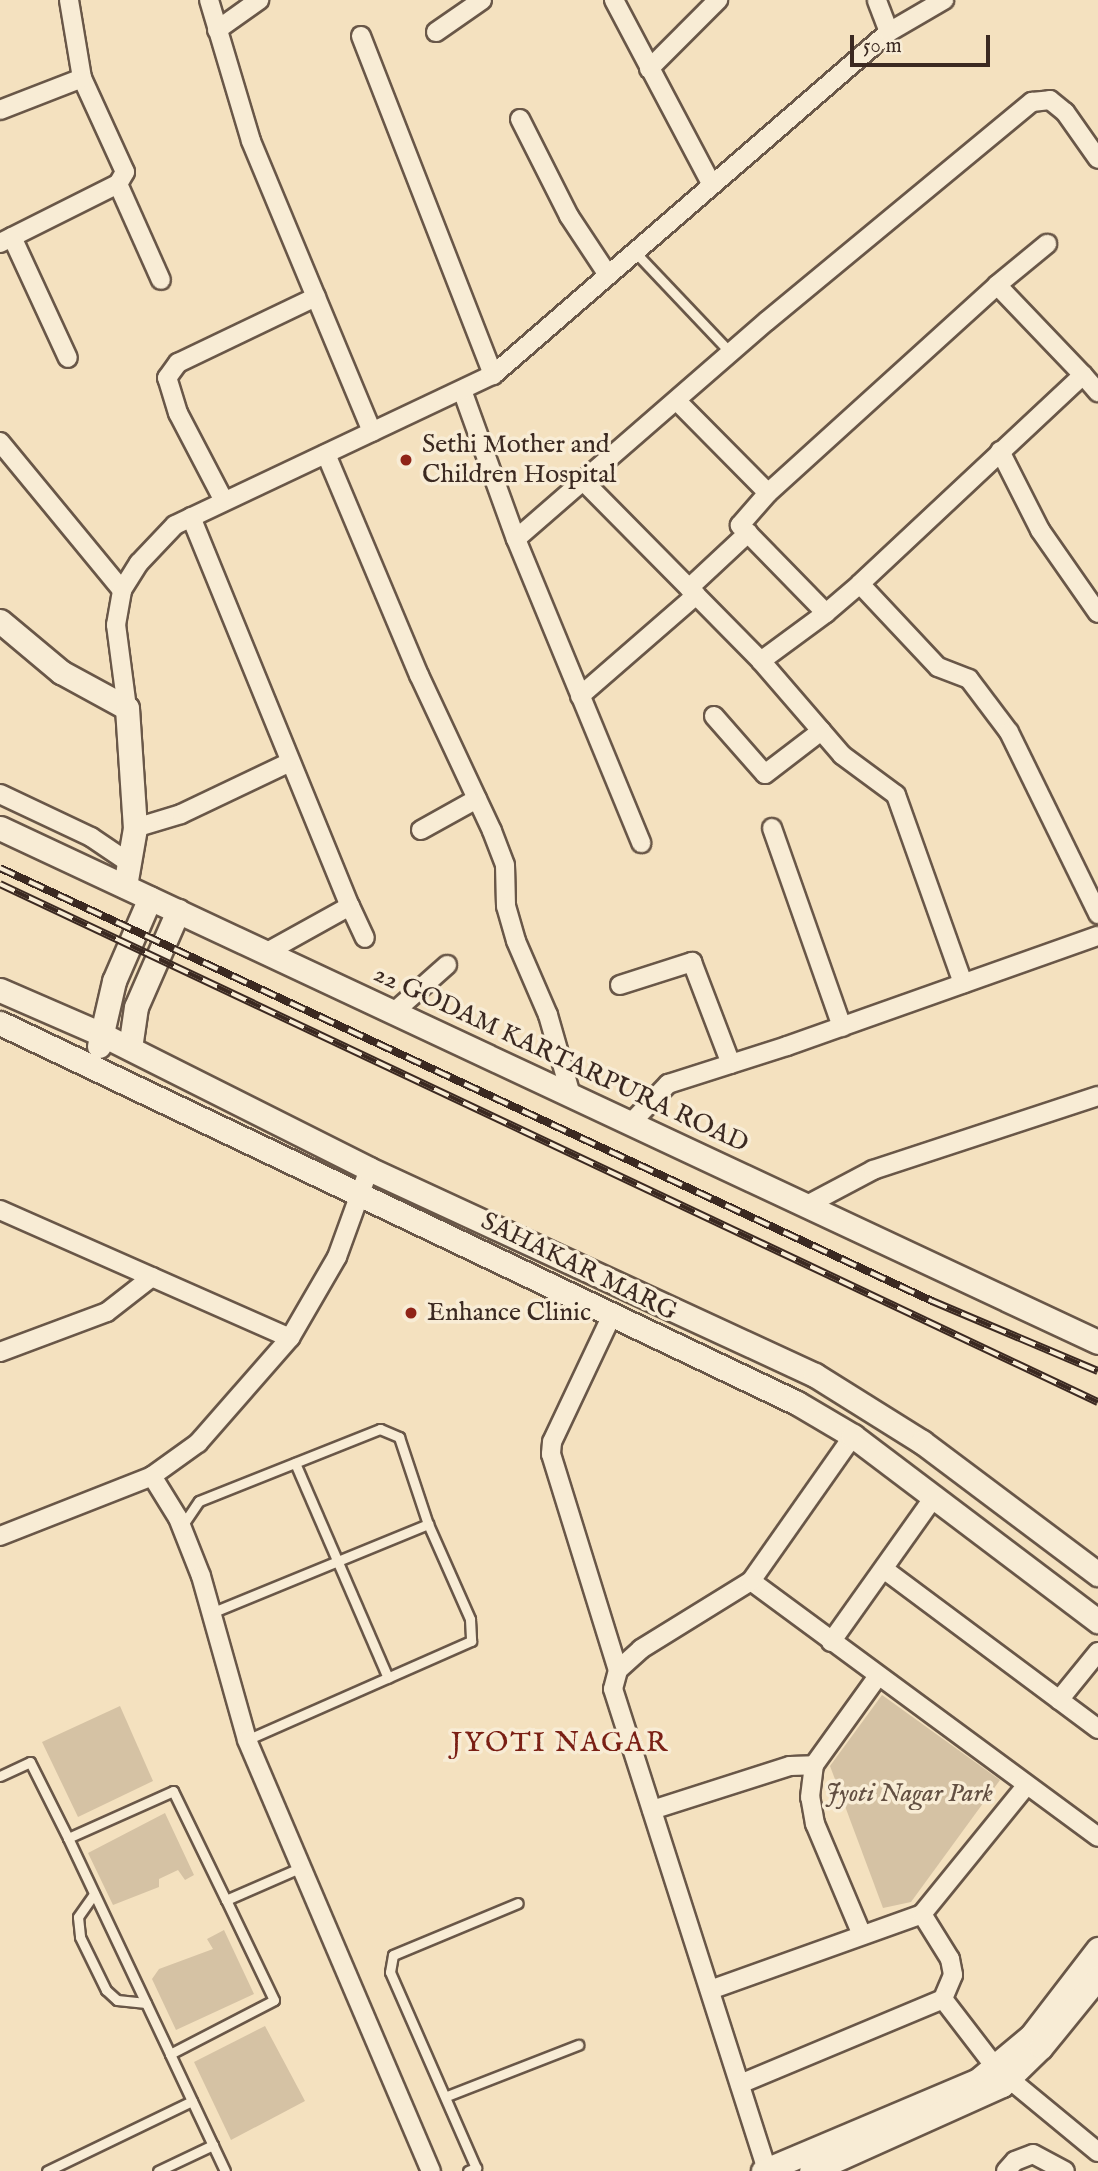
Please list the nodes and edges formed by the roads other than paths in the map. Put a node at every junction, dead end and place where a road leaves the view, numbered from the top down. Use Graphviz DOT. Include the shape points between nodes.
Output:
graph roads {
  1 [pos="69,0"];
  2 [pos="209,0"];
  3 [pos="259,0"];
  4 [pos="482,0"];
  5 [pos="614,0"];
  6 [pos="718,0"];
  7 [pos="877,0"];
  8 [pos="944,0"];
  9 [pos="217,30"];
  10 [pos="436,32"];
  11 [pos="889,32"];
  12 [pos="361,36"];
  13 [pos="649,69"];
  14 [pos="82,78"];
  15 [pos="0,110"];
  16 [pos="520,119"];
  17 [pos="1098,159"];
  18 [pos="118,184"];
  19 [pos="712,185"];
  20 [pos="6,240"];
  21 [pos="1047,244"];
  22 [pos="635,252"];
  23 [pos="608,275"];
  24 [pos="161,280"];
  25 [pos="997,285"];
  26 [pos="316,297"];
  27 [pos="731,353"];
  28 [pos="68,358"];
  29 [pos="493,375"];
  30 [pos="1083,375"];
  31 [pos="462,390"];
  32 [pos="1098,393"];
  33 [pos="677,401"];
  34 [pos="372,432"];
  35 [pos="0,442"];
  36 [pos="1000,451"];
  37 [pos="326,454"];
  38 [pos="585,483"];
  39 [pos="768,493"];
  40 [pos="224,501"];
  41 [pos="191,517"];
  42 [pos="748,533"];
  43 [pos="516,540"];
  44 [pos="860,584"];
  45 [pos="122,590"];
  46 [pos="693,591"];
  47 [pos="826,613"];
  48 [pos="1098,614"];
  49 [pos="0,621"];
  50 [pos="761,661"];
  51 [pos="580,696"];
  52 [pos="127,708"];
  53 [pos="714,716"];
  54 [pos="821,731"];
  55 [pos="290,762"];
  56 [pos="0,794"];
  57 [pos="477,799"];
  58 [pos="0,828"];
  59 [pos="135,828"];
  60 [pos="772,828"];
  61 [pos="421,830"];
  62 [pos="641,843"];
  63 [pos="128,862"];
  64 [pos="125,886"];
  65 [pos="150,898"];
  66 [pos="350,906"];
  67 [pos="178,911"];
  68 [pos="1098,914"];
  69 [pos="1098,936"];
  70 [pos="365,938"];
  71 [pos="267,952"];
  72 [pos="447,965"];
  73 [pos="963,983"];
  74 [pos="620,985"];
  75 [pos="0,990"];
  76 [pos="394,1012"];
  77 [pos="0,1023"];
  78 [pos="842,1027"];
  79 [pos="102,1034"];
  80 [pos="130,1048"];
  81 [pos="731,1064"];
  82 [pos="94,1066"];
  83 [pos="571,1094"];
  84 [pos="1098,1096"];
  85 [pos="631,1123"];
  86 [pos="369,1170"];
  87 [pos="357,1195"];
  88 [pos="807,1205"];
  89 [pos="0,1210"];
  90 [pos="152,1277"];
  91 [pos="612,1315"];
  92 [pos="290,1338"];
  93 [pos="1098,1342"];
  94 [pos="0,1352"];
  95 [pos="853,1436"];
  96 [pos="295,1463"];
  97 [pos="152,1476"];
  98 [pos="934,1497"];
  99 [pos="428,1524"];
  100 [pos="182,1526"];
  101 [pos="0,1536"];
  102 [pos="337,1560"];
  103 [pos="886,1570"];
  104 [pos="1098,1574"];
  105 [pos="751,1581"];
  106 [pos="211,1613"];
  107 [pos="1098,1622"];
  108 [pos="831,1642"];
  109 [pos="1098,1652"];
  110 [pos="618,1670"];
  111 [pos="878,1676"];
  112 [pos="388,1678"];
  113 [pos="1059,1700"];
  114 [pos="1098,1728"];
  115 [pos="247,1740"];
  116 [pos="814,1765"];
  117 [pos="0,1776"];
  118 [pos="1027,1785"];
  119 [pos="652,1810"];
  120 [pos="1098,1837"];
  121 [pos="68,1838"];
  122 [pos="304,1866"];
  123 [pos="94,1894"];
  124 [pos="226,1900"];
  125 [pos="518,1903"];
  126 [pos="922,1914"];
  127 [pos="862,1936"];
  128 [pos="1098,1949"];
  129 [pos="1098,1977"];
  130 [pos="710,1990"];
  131 [pos="943,1999"];
  132 [pos="146,2003"];
  133 [pos="578,2045"];
  134 [pos="170,2054"];
  135 [pos="1002,2074"];
  136 [pos="740,2084"];
  137 [pos="447,2095"];
  138 [pos="192,2101"];
  139 [pos="213,2145"];
  140 [pos="1098,2152"];
  141 [pos="841,2165"];
  142 [pos="474,2170"];
  143 [pos="765,2170"];
  144 [pos="47,2171"];
  145 [pos="158,2171"];
  146 [pos="225,2171"];
  147 [pos="431,2171"];
  148 [pos="811,2171"];
  149 [pos="1006,2171"];
  150 [pos="1065,2171"];
  1 -- 14 [label="street"];
  2 -- 9 [label="street"];
  3 -- 9 [label="street"];
  4 -- 10 [label="street"];
  5 -- 13 [label="street"];
  6 -- 13 [label="street"];
  7 -- 11 [label="street"];
  8 -- 11 [label="street"];
  9 -- 26 [label="street" via="251,141"];
  11 -- 19 [label="street"];
  12 -- 29 [label="street"];
  13 -- 19 [label="street"];
  14 -- 15 [label="street"];
  14 -- 18 [label="street" via="125,172"];
  16 -- 23 [label="street" via="569,216"];
  17 -- 27 [label="street" via="1065,112 1050,100 1032,102"];
  18 -- 20 [label="street"];
  18 -- 24 [label="street"];
  19 -- 22 [label="street"];
  20 -- 28 [label="street"];
  21 -- 25 [label="street"];
  22 -- 23 [label="street"];
  22 -- 27 [label="lane"];
  23 -- 29 [label="street"];
  25 -- 30 [label="street"];
  25 -- 39 [label="street"];
  26 -- 34 [label="street"];
  26 -- 40 [label="street" via="178,363 167,378 174,404"];
  27 -- 33 [label="street"];
  29 -- 31 [label="street"];
  30 -- 32 [label="street"];
  30 -- 36 [label="street"];
  31 -- 34 [label="street"];
  31 -- 43 [label="street"];
  33 -- 38 [label="street"];
  33 -- 39 [label="street"];
  34 -- 37 [label="street"];
  35 -- 45 [label="street"];
  36 -- 44 [label="street"];
  36 -- 48 [label="street" via="1040,530"];
  37 -- 40 [label="street"];
  37 -- 57 [label="street"];
  38 -- 43 [label="street"];
  38 -- 46 [label="street"];
  39 -- 42 [label="street" via="740,525"];
  40 -- 41 [label="street"];
  41 -- 45 [label="street" via="175,525 139,563"];
  41 -- 55 [label="street"];
  42 -- 46 [label="street"];
  42 -- 47 [label="street"];
  43 -- 51 [label="street"];
  44 -- 47 [label="street"];
  44 -- 68 [label="street" via="938,667 969,679 1009,732"];
  45 -- 52 [label="street" via="116,625"];
  46 -- 50 [label="street"];
  46 -- 51 [label="street"];
  47 -- 50 [label="street"];
  49 -- 52 [label="street" via="61,672"];
  50 -- 54 [label="street"];
  51 -- 62 [label="street"];
  52 -- 59 [label="street"];
  53 -- 54 [label="street" via="765,774"];
  54 -- 73 [label="street" via="842,755 896,795"];
  55 -- 59 [label="street" via="181,814"];
  55 -- 66 [label="street"];
  56 -- 63 [label="street" via="91,837"];
  57 -- 61 [label="street"];
  57 -- 83 [label="street" via="505,865 506,906 516,941 548,1015"];
  58 -- 64 [label="street, 22 GODAM KARTARPURA ROAD"];
  59 -- 63 [label="street"];
  60 -- 78 [label="street"];
  63 -- 64 [label="street"];
  64 -- 65 [label="street, 22 GODAM KARTARPURA ROAD"];
  65 -- 67 [label="street, 22 GODAM KARTARPURA ROAD"];
  65 -- 79 [label="street" via="114,981"];
  66 -- 70 [label="street"];
  66 -- 71 [label="street"];
  67 -- 71 [label="street, 22 GODAM KARTARPURA ROAD"];
  67 -- 80 [label="street" via="136,1007"];
  69 -- 73 [label="street"];
  71 -- 76 [label="street, 22 GODAM KARTARPURA ROAD"];
  72 -- 76 [label="street"];
  73 -- 78 [label="street"];
  74 -- 81 [label="street" via="692,962"];
  75 -- 79 [label="street, SAHAKAR MARG"];
  76 -- 83 [label="street, 22 GODAM KARTARPURA ROAD"];
  77 -- 82 [label="street, SAHAKAR MARG"];
  78 -- 81 [label="street"];
  79 -- 80 [label="street, SAHAKAR MARG"];
  79 -- 82 [label="street"];
  80 -- 86 [label="street, SAHAKAR MARG"];
  81 -- 85 [label="street" via="668,1084"];
  82 -- 87 [label="street, SAHAKAR MARG"];
  83 -- 85 [label="street, 22 GODAM KARTARPURA ROAD"];
  84 -- 88 [label="street" via="873,1171"];
  85 -- 88 [label="street, 22 GODAM KARTARPURA ROAD"];
  86 -- 87 [label="street"];
  86 -- 104 [label="street, SAHAKAR MARG" via="815,1375 922,1442"];
  87 -- 91 [label="street, SAHAKAR MARG" via="467,1242"];
  87 -- 92 [label="street" via="337,1258"];
  88 -- 93 [label="street, 22 GODAM KARTARPURA ROAD"];
  89 -- 90 [label="street"];
  90 -- 92 [label="street"];
  90 -- 94 [label="street" via="107,1312"];
  91 -- 95 [label="street, SAHAKAR MARG" via="797,1403"];
  91 -- 110 [label="street" via="552,1442 551,1454"];
  92 -- 97 [label="street" via="198,1443"];
  95 -- 98 [label="street, SAHAKAR MARG"];
  95 -- 105 [label="street"];
  96 -- 99 [label="lane" via="380,1429 399,1437"];
  96 -- 100 [label="lane" via="199,1501"];
  96 -- 102 [label="lane"];
  97 -- 100 [label="street"];
  97 -- 101 [label="street"];
  98 -- 103 [label="street"];
  98 -- 107 [label="street, SAHAKAR MARG"];
  99 -- 102 [label="lane"];
  99 -- 112 [label="lane" via="470,1619 471,1641"];
  100 -- 106 [label="street"];
  102 -- 106 [label="lane"];
  102 -- 112 [label="lane"];
  103 -- 108 [label="street"];
  103 -- 113 [label="street"];
  105 -- 108 [label="street"];
  105 -- 110 [label="street" via="641,1648"];
  106 -- 115 [label="street"];
  108 -- 111 [label="street"];
  109 -- 113 [label="street"];
  110 -- 119 [label="street" via="613,1689"];
  111 -- 116 [label="street"];
  111 -- 118 [label="street"];
  112 -- 115 [label="lane"];
  113 -- 114 [label="street"];
  115 -- 122 [label="street"];
  116 -- 119 [label="street" via="790,1766"];
  116 -- 127 [label="street" via="810,1797 815,1824"];
  117 -- 121 [label="lane" via="30,1762"];
  118 -- 120 [label="street"];
  118 -- 126 [label="street"];
  119 -- 130 [label="street"];
  121 -- 123 [label="lane"];
  121 -- 124 [label="lane" via="173,1791"];
  122 -- 124 [label="lane"];
  122 -- 147 [label="street"];
  123 -- 132 [label="lane"];
  123 -- 132 [label="lane" via="78,1917 80,1937 106,1990 117,2000"];
  124 -- 134 [label="lane" via="274,2000"];
  125 -- 137 [label="lane" via="393,1955 390,1972"];
  126 -- 127 [label="street"];
  126 -- 131 [label="street" via="950,1959 953,1975"];
  127 -- 130 [label="street"];
  128 -- 135 [label="street"];
  129 -- 135 [label="street"];
  130 -- 136 [label="street"];
  131 -- 135 [label="street"];
  131 -- 136 [label="street"];
  132 -- 134 [label="lane"];
  133 -- 137 [label="lane"];
  134 -- 138 [label="lane"];
  135 -- 140 [label="street"];
  135 -- 141 [label="street" via="984,2097"];
  135 -- 143 [label="street"];
  136 -- 143 [label="street"];
  137 -- 142 [label="lane"];
  138 -- 139 [label="lane"];
  138 -- 144 [label="lane"];
  139 -- 145 [label="lane"];
  139 -- 146 [label="lane"];
  141 -- 148 [label="street"];
  149 -- 150 [label="street" via="1014,2161 1033,2154"];
}
